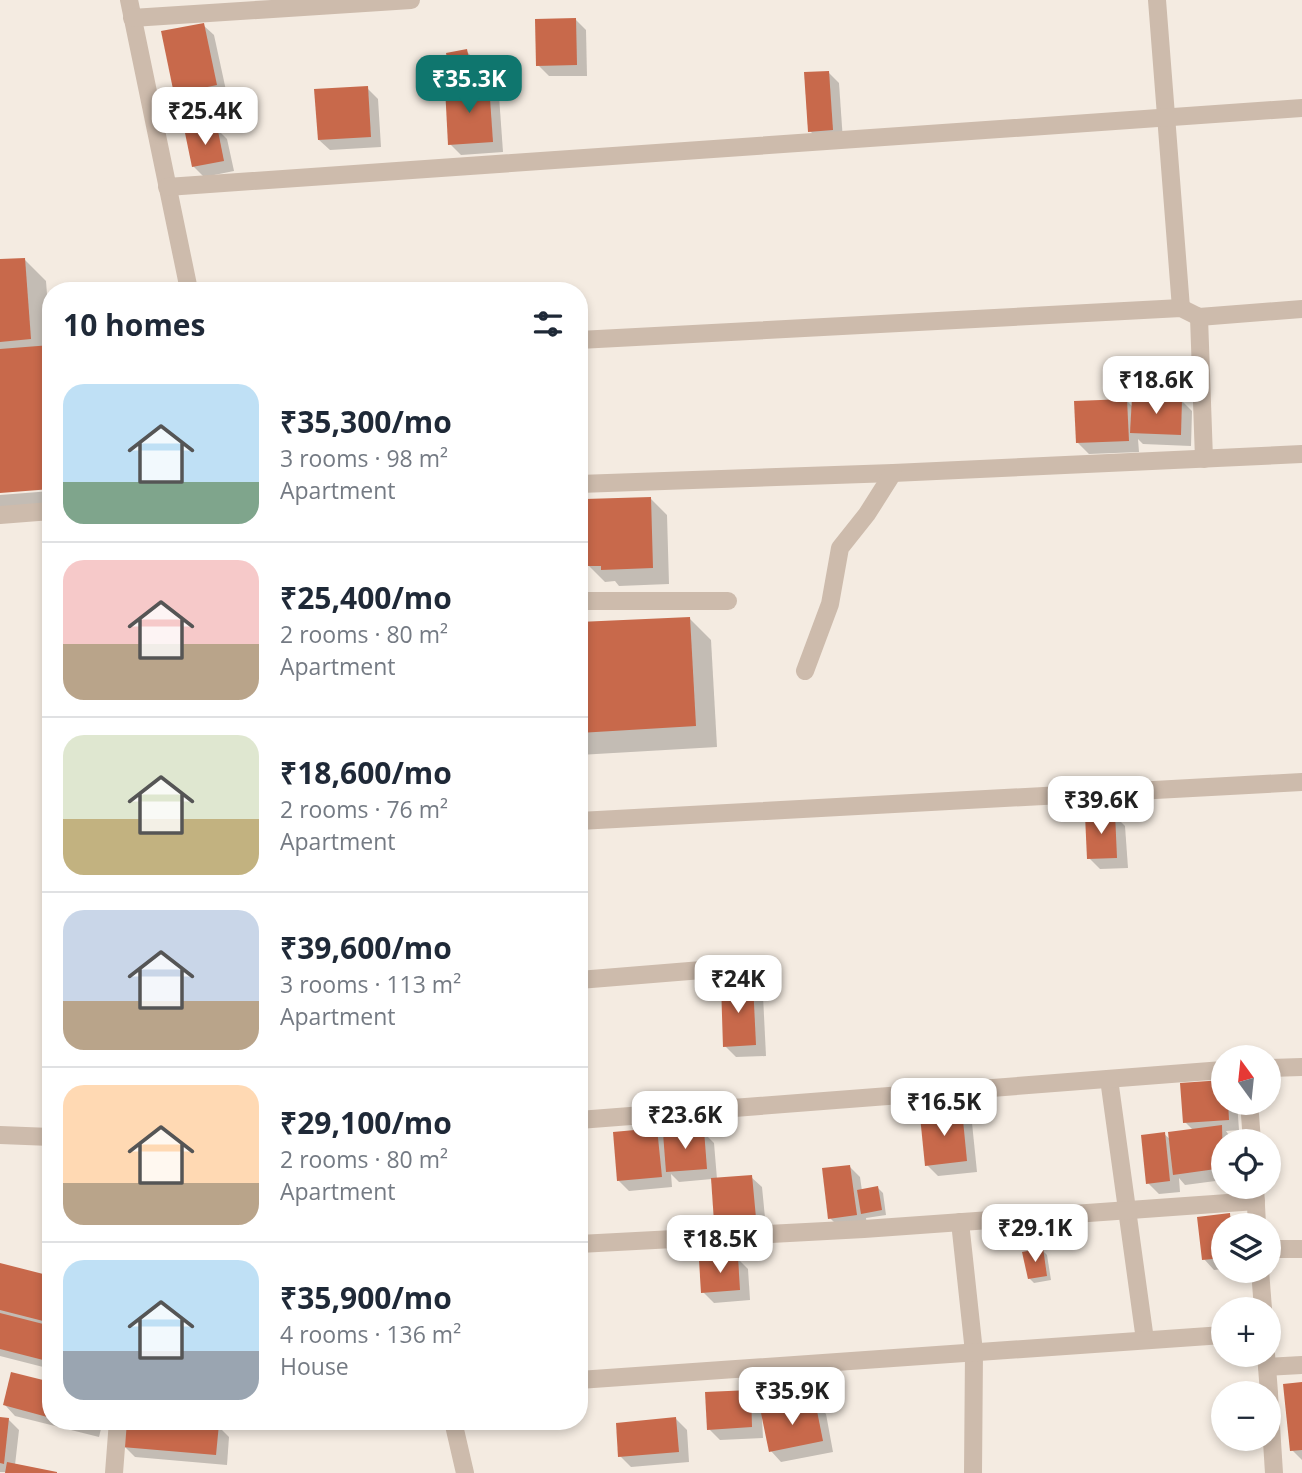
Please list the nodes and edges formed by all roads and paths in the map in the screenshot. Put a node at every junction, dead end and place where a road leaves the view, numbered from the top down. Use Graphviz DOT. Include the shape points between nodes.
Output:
graph roads {
  1 [pos="129,0"];
  2 [pos="411,0"];
  3 [pos="1157,0"];
  4 [pos="132,18"];
  5 [pos="1302,108"];
  6 [pos="1167,119"];
  7 [pos="167,187"];
  8 [pos="186,282"];
  9 [pos="1181,308"];
  10 [pos="1302,309"];
  11 [pos="1199,317"];
  12 [pos="588,340"];
  13 [pos="1302,454"];
  14 [pos="1204,459"];
  15 [pos="893,473"];
  16 [pos="588,484"];
  17 [pos="42,512"];
  18 [pos="0,515"];
  19 [pos="588,601"];
  20 [pos="728,601"];
  21 [pos="805,671"];
  22 [pos="1302,782"];
  23 [pos="588,821"];
  24 [pos="751,966"];
  25 [pos="588,979"];
  26 [pos="1302,1067"];
  27 [pos="1281,1068"];
  28 [pos="1211,1071"];
  29 [pos="1109,1079"];
  30 [pos="588,1119"];
  31 [pos="0,1135"];
  32 [pos="42,1137"];
  33 [pos="1217,1199"];
  34 [pos="1127,1211"];
  35 [pos="960,1223"];
  36 [pos="588,1244"];
  37 [pos="1281,1249"];
  38 [pos="1302,1249"];
  39 [pos="1211,1336"];
  40 [pos="1145,1340"];
  41 [pos="974,1352"];
  42 [pos="1281,1363"];
  43 [pos="1302,1365"];
  44 [pos="588,1379"];
  45 [pos="117,1430"];
  46 [pos="455,1430"];
  47 [pos="1273,1451"];
  48 [pos="114,1473"];
  49 [pos="465,1473"];
  50 [pos="973,1473"];
  51 [pos="1274,1473"];
  1 -- 4 [label="street"];
  2 -- 4 [label="street"];
  3 -- 6 [label="street"];
  4 -- 7 [label="street"];
  5 -- 6 [label="street"];
  6 -- 7 [label="street"];
  6 -- 9 [label="street"];
  7 -- 8 [label="street"];
  9 -- 11 [label="street"];
  9 -- 12 [label="street"];
  10 -- 11 [label="street"];
  11 -- 14 [label="street"];
  13 -- 14 [label="street"];
  14 -- 15 [label="street"];
  15 -- 16 [label="street"];
  15 -- 21 [label="street" via="840,548 830,604"];
  17 -- 18 [label="street"];
  19 -- 20 [label="street"];
  22 -- 23 [label="street"];
  24 -- 25 [label="street"];
  26 -- 27 [label="street"];
  28 -- 29 [label="street"];
  29 -- 30 [label="street"];
  29 -- 34 [label="street"];
  31 -- 32 [label="street"];
  33 -- 34 [label="street"];
  34 -- 35 [label="street"];
  34 -- 40 [label="street"];
  35 -- 36 [label="street"];
  35 -- 41 [label="street"];
  37 -- 38 [label="street"];
  39 -- 40 [label="street"];
  40 -- 41 [label="street"];
  41 -- 44 [label="street"];
  41 -- 50 [label="street"];
  42 -- 43 [label="street"];
  45 -- 48 [label="street"];
  46 -- 49 [label="street"];
  47 -- 51 [label="street"];
}
